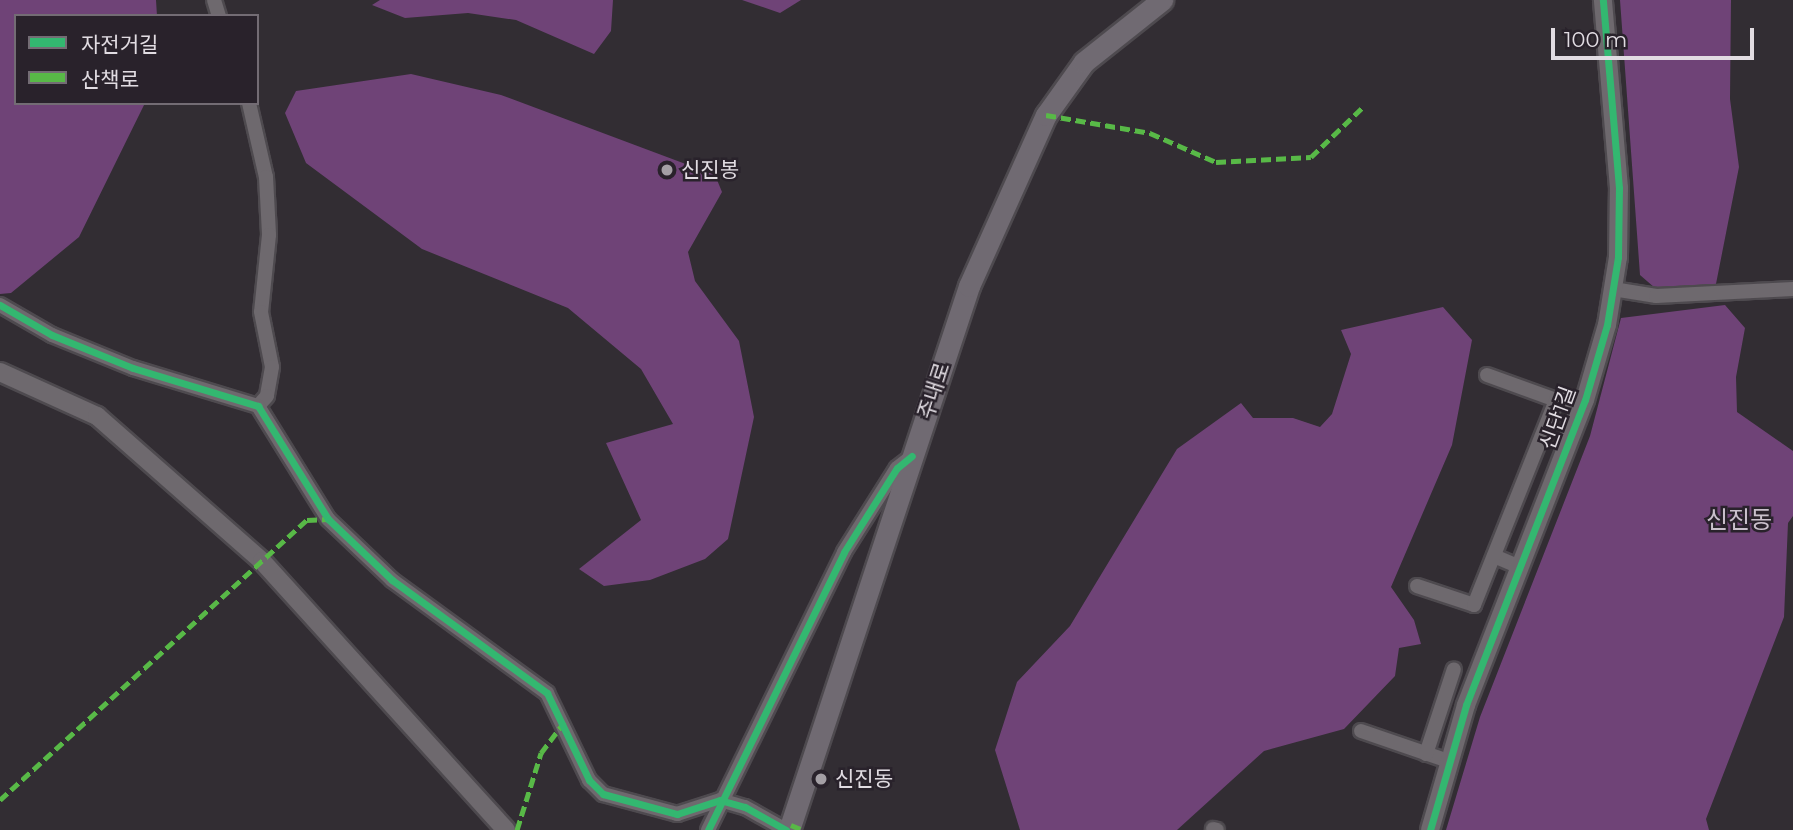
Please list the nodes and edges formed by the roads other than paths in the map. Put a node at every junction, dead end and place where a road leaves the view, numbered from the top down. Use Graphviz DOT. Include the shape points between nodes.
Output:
graph roads {
  1 [pos="1162,0"];
  2 [pos="1603,0"];
  3 [pos="249,105"];
  4 [pos="1613,289"];
  5 [pos="1793,289"];
  6 [pos="0,305"];
  7 [pos="0,372"];
  8 [pos="1487,375"];
  9 [pos="1556,400"];
  10 [pos="1585,400"];
  11 [pos="258,405"];
  12 [pos="912,456"];
  13 [pos="1494,556"];
  14 [pos="1520,567"];
  15 [pos="1417,586"];
  16 [pos="1454,669"];
  17 [pos="1361,731"];
  18 [pos="1426,754"];
  19 [pos="1448,761"];
  20 [pos="720,800"];
  21 [pos="506,830"];
  22 [pos="708,830"];
  23 [pos="787,830"];
  24 [pos="1428,830"];
  1 -- 12 [label="main road, 주내로" via="1084,62 1046,115 969,286"];
  2 -- 4 [label="street, 신단1길" via="1619,188"];
  3 -- 11 [label="street" via="266,177 269,235 261,312 272,367 267,396"];
  4 -- 5 [label="street" via="1656,296"];
  4 -- 10 [label="street, 신단1길"];
  6 -- 11 [label="street" via="52,335 133,368"];
  7 -- 21 [label="street" via="97,416 262,561"];
  8 -- 9 [label="street"];
  9 -- 10 [label="street"];
  9 -- 13 [label="street"];
  10 -- 14 [label="street, 신단1길"];
  11 -- 20 [label="street" via="328,519 392,580 547,693 589,780 603,794 677,814"];
  12 -- 20 [label="street" via="897,468 844,552"];
  12 -- 23 [label="main road, 주내로"];
  13 -- 14 [label="street"];
  13 -- 15 [label="street" via="1474,605"];
  14 -- 19 [label="street, 신단1길"];
  16 -- 18 [label="street"];
  17 -- 18 [label="street"];
  18 -- 19 [label="street"];
  19 -- 24 [label="street, 신단1길"];
  20 -- 22 [label="street"];
  20 -- 23 [label="street" via="746,807"];
}
